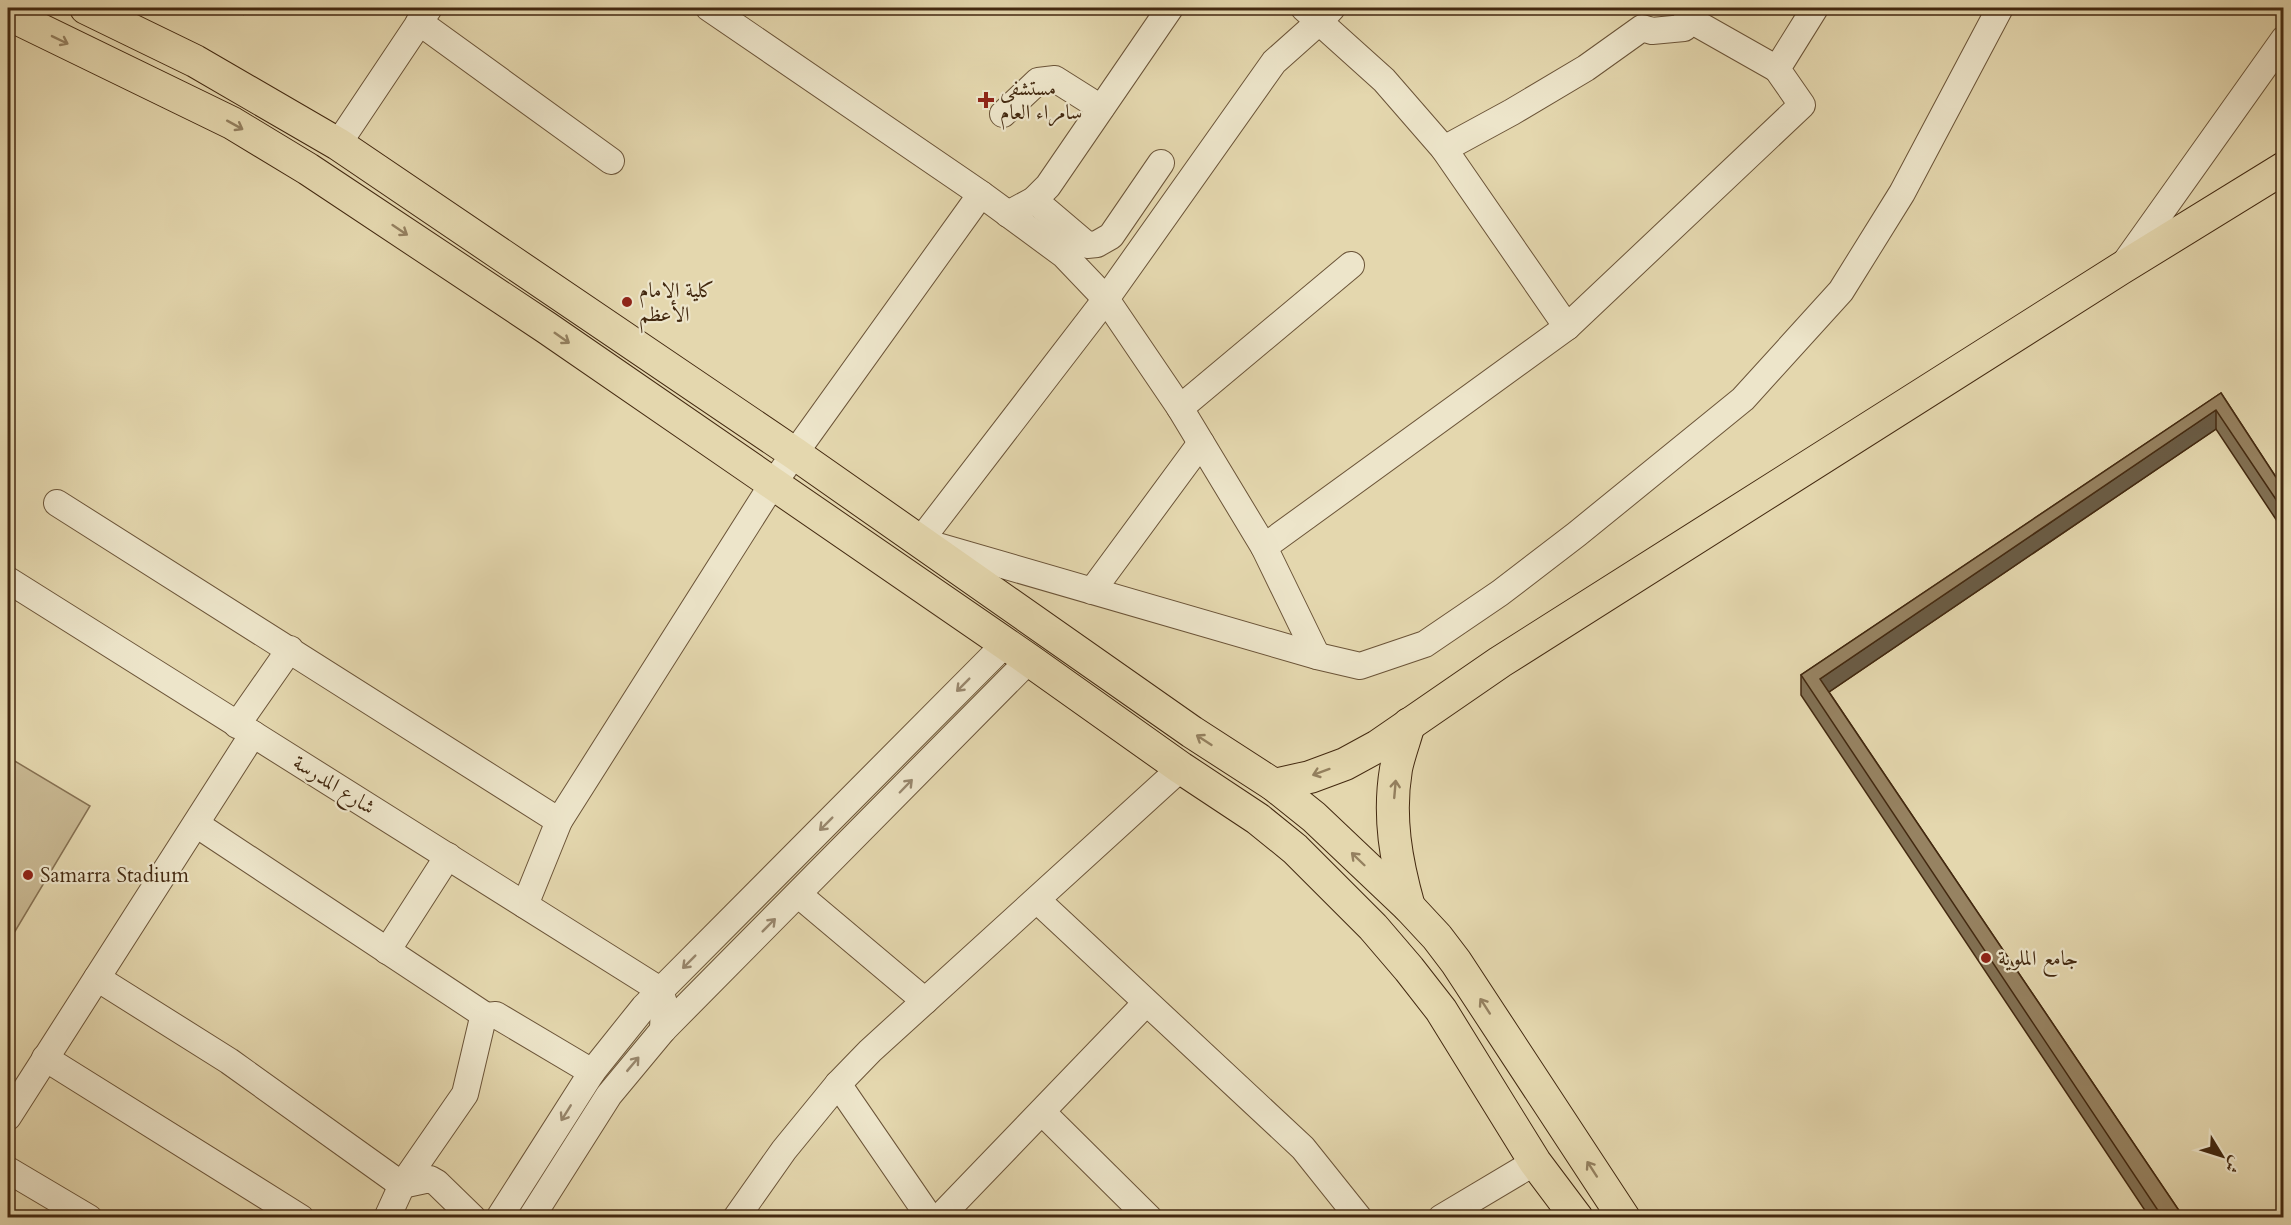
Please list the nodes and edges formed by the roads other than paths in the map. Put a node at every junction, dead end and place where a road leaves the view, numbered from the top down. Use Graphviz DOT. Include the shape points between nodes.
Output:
graph roads {
  1 [pos="86,8"];
  2 [pos="709,8"];
  3 [pos="1170,8"];
  4 [pos="1815,8"];
  5 [pos="2000,8"];
  6 [pos="1318,12"];
  7 [pos="1690,13"];
  8 [pos="8,14"];
  9 [pos="424,15"];
  10 [pos="2283,39"];
  11 [pos="1777,69"];
  12 [pos="1101,108"];
  13 [pos="1003,114"];
  14 [pos="338,144"];
  15 [pos="1444,149"];
  16 [pos="611,161"];
  17 [pos="1161,163"];
  18 [pos="2283,168"];
  19 [pos="981,194"];
  20 [pos="1034,200"];
  21 [pos="1008,214"];
  22 [pos="1351,265"];
  23 [pos="2120,269"];
  24 [pos="1106,298"];
  25 [pos="1567,327"];
  26 [pos="1180,408"];
  27 [pos="1201,442"];
  28 [pos="794,453"];
  29 [pos="772,485"];
  30 [pos="57,503"];
  31 [pos="920,541"];
  32 [pos="1264,547"];
  33 [pos="8,580"];
  34 [pos="1092,591"];
  35 [pos="290,649"];
  36 [pos="1017,652"];
  37 [pos="1317,656"];
  38 [pos="1408,724"];
  39 [pos="245,729"];
  40 [pos="1181,768"];
  41 [pos="1274,785"];
  42 [pos="559,821"];
  43 [pos="196,824"];
  44 [pos="448,856"];
  45 [pos="799,895"];
  46 [pos="1037,900"];
  47 [pos="525,905"];
  48 [pos="1410,908"];
  49 [pos="387,951"];
  50 [pos="97,978"];
  51 [pos="660,990"];
  52 [pos="925,1001"];
  53 [pos="1146,1003"];
  54 [pos="486,1016"];
  55 [pos="663,1030"];
  56 [pos="45,1059"];
  57 [pos="592,1072"];
  58 [pos="838,1084"];
  59 [pos="1540,1090"];
  60 [pos="1042,1112"];
  61 [pos="1504,1112"];
  62 [pos="8,1117"];
  63 [pos="1534,1162"];
  64 [pos="8,1170"];
  65 [pos="402,1185"];
  66 [pos="748,1211"];
  67 [pos="1138,1214"];
  68 [pos="88,1218"];
  69 [pos="301,1218"];
  70 [pos="387,1218"];
  71 [pos="473,1218"];
  72 [pos="499,1218"];
  73 [pos="531,1218"];
  74 [pos="930,1218"];
  75 [pos="939,1218"];
  76 [pos="1359,1218"];
  77 [pos="1441,1218"];
  78 [pos="1577,1218"];
  79 [pos="1624,1218"];
  1 -- 14 [label="main road" via="195,61"];
  2 -- 19 [label="street"];
  3 -- 12 [label="street"];
  4 -- 11 [label="street"];
  5 -- 37 [label="street" via="1902,193 1841,291 1743,399 1577,534 1425,644 1360,666"];
  6 -- 15 [label="street"];
  6 -- 24 [label="street" via="1274,62"];
  7 -- 11 [label="street"];
  7 -- 15 [label="street" via="1684,28 1641,28 1586,68"];
  8 -- 29 [label="main road, one-way" via="232,123 308,169 547,328"];
  9 -- 14 [label="street"];
  9 -- 16 [label="street"];
  10 -- 23 [label="street"];
  11 -- 25 [label="street" via="1802,105"];
  12 -- 13 [label="street" via="1055,79 1038,81"];
  12 -- 20 [label="street" via="1048,186"];
  14 -- 28 [label="main road"];
  15 -- 25 [label="street"];
  17 -- 20 [label="street" via="1111,236 1097,244 1087,245"];
  18 -- 23 [label="main road"];
  19 -- 21 [label="street"];
  19 -- 28 [label="street"];
  20 -- 21 [label="street"];
  21 -- 24 [label="street" via="1064,255"];
  22 -- 26 [label="street"];
  23 -- 38 [label="main road"];
  24 -- 26 [label="street"];
  24 -- 31 [label="street"];
  25 -- 32 [label="street"];
  26 -- 27 [label="street"];
  27 -- 32 [label="street"];
  27 -- 34 [label="street"];
  28 -- 29 [label="street"];
  28 -- 31 [label="main road"];
  29 -- 36 [label="main road"];
  29 -- 42 [label="street"];
  30 -- 35 [label="street"];
  31 -- 34 [label="street"];
  41 -- 31 [label="main road, one-way"];
  32 -- 37 [label="street"];
  33 -- 39 [label="street, شارع المدرسة"];
  34 -- 37 [label="street"];
  35 -- 39 [label="street"];
  35 -- 42 [label="street"];
  36 -- 40 [label="main road"];
  45 -- 36 [label="street, one-way"];
  36 -- 51 [label="street, one-way"];
  38 -- 41 [label="main road, one-way" via="1345,764"];
  48 -- 38 [label="main road, one-way" via="1397,863 1393,816 1396,769"];
  39 -- 43 [label="street"];
  39 -- 44 [label="street, شارع المدرسة"];
  40 -- 46 [label="street"];
  40 -- 61 [label="main road" via="1258,819 1295,849 1373,927 1441,1010"];
  48 -- 41 [label="main road, one-way" via="1314,817"];
  42 -- 47 [label="street"];
  43 -- 49 [label="street"];
  43 -- 50 [label="street"];
  44 -- 47 [label="street, شارع المدرسة"];
  44 -- 49 [label="street"];
  45 -- 52 [label="street"];
  55 -- 45 [label="street, one-way"];
  46 -- 52 [label="street"];
  46 -- 53 [label="street"];
  47 -- 51 [label="street, شارع المدرسة"];
  59 -- 48 [label="main road, one-way" via="1456,962"];
  49 -- 54 [label="street"];
  50 -- 56 [label="street"];
  50 -- 65 [label="street" via="229,1061"];
  51 -- 55 [label="street" via="664,1003"];
  51 -- 57 [label="street"];
  52 -- 58 [label="street"];
  53 -- 60 [label="street"];
  53 -- 76 [label="street" via="1303,1148"];
  54 -- 57 [label="street" via="496,1015"];
  54 -- 65 [label="street" via="465,1094"];
  73 -- 55 [label="street, one-way" via="609,1095"];
  56 -- 62 [label="street"];
  56 -- 69 [label="street"];
  57 -- 72 [label="street, one-way"];
  58 -- 66 [label="street" via="784,1150"];
  58 -- 74 [label="street"];
  59 -- 61 [label="main road"];
  79 -- 59 [label="main road, one-way"];
  60 -- 67 [label="street"];
  60 -- 75 [label="street"];
  61 -- 63 [label="main road"];
  63 -- 77 [label="street"];
  63 -- 78 [label="main road"];
  64 -- 68 [label="street"];
  65 -- 70 [label="street"];
  65 -- 71 [label="street" via="430,1179"];
}
